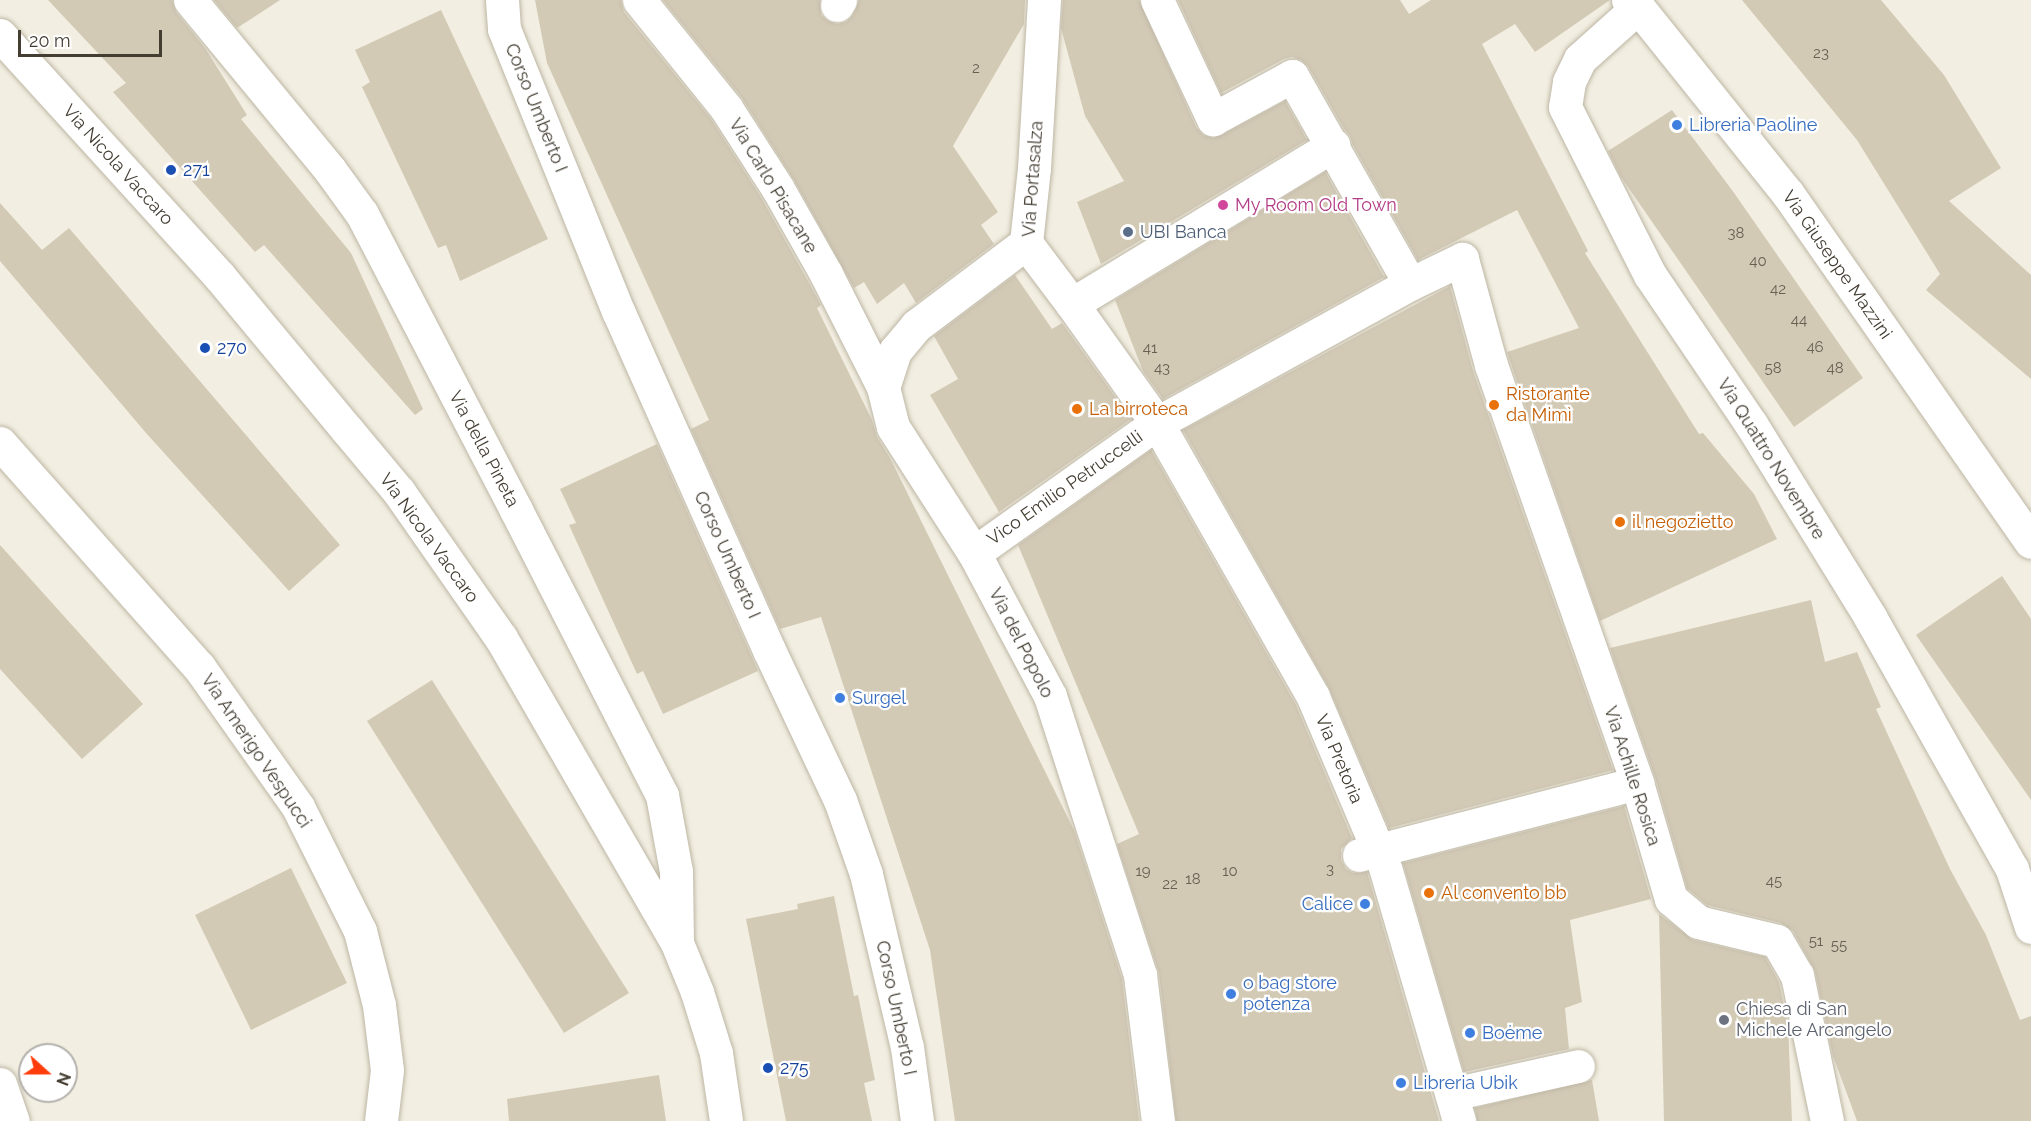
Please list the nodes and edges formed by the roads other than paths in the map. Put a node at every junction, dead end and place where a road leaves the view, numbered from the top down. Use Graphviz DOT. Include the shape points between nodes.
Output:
graph roads {
  1 [pos="190,0"];
  2 [pos="502,0"];
  3 [pos="639,0"];
  4 [pos="1044,0"];
  5 [pos="1157,0"];
  6 [pos="1633,4"];
  7 [pos="0,35"];
  8 [pos="1334,145"];
  9 [pos="1026,243"];
  10 [pos="1410,284"];
  11 [pos="1072,304"];
  12 [pos="883,387"];
  13 [pos="1156,423"];
  14 [pos="0,443"];
  15 [pos="2031,542"];
  16 [pos="974,553"];
  17 [pos="1636,783"];
  18 [pos="1369,853"];
  19 [pos="2031,927"];
  20 [pos="676,943"];
  21 [pos="1578,1066"];
  22 [pos="0,1084"];
  23 [pos="1456,1108"];
  24 [pos="13,1121"];
  25 [pos="381,1121"];
  26 [pos="726,1121"];
  27 [pos="916,1121"];
  28 [pos="1158,1121"];
  29 [pos="1827,1121"];
  1 -- 20 [label="street, Via della Pineta" via="362,214 516,510 662,795 676,871"];
  2 -- 27 [label="street, Corso Umberto I" via="504,29 619,313 840,801 866,874 907,1047"];
  3 -- 12 [label="street, Via Carlo Pisacane" via="726,108 778,189"];
  4 -- 9 [label="street, Via Portasalza"];
  5 -- 8 [label="street" via="1212,119 1293,76"];
  6 -- 15 [label="street, Via Giuseppe Mazzini" via="1788,194"];
  6 -- 19 [label="street, Via Quattro Novembre" via="1580,59 1569,81 1565,107 1650,275 1751,424 1870,617 2012,869"];
  7 -- 20 [label="street, Via Nicola Vaccaro" via="220,278 399,492 501,638"];
  8 -- 10 [label="street"];
  8 -- 11 [label="street"];
  9 -- 11 [label="street, Via Portasalza"];
  9 -- 12 [label="street" via="916,326 896,351"];
  10 -- 13 [label="street, Vico Emilio Petruccelli"];
  10 -- 17 [label="street, Via Achille Rosica" via="1462,259 1491,365"];
  11 -- 13 [label="street, Via Portasalza"];
  12 -- 16 [label="street, Via del Popolo" via="893,427"];
  13 -- 16 [label="street, Vico Emilio Petruccelli"];
  13 -- 18 [label="street, Via Pretoria" via="1313,697"];
  14 -- 25 [label="street, Via Amerigo Vespucci" via="199,667 298,807 363,942 379,1005 387,1070"];
  16 -- 28 [label="street, Via del Popolo" via="1050,696 1118,904 1140,975"];
  17 -- 18 [label="street"];
  17 -- 29 [label="street, Via Achille Rosica" via="1671,899 1698,922 1777,941 1797,975"];
  18 -- 23 [label="street, Via Pretoria"];
  20 -- 26 [label="street, Via Nicola Vaccaro" via="716,1053"];
  21 -- 23 [label="street"];
  22 -- 24 [label="street"];
}
